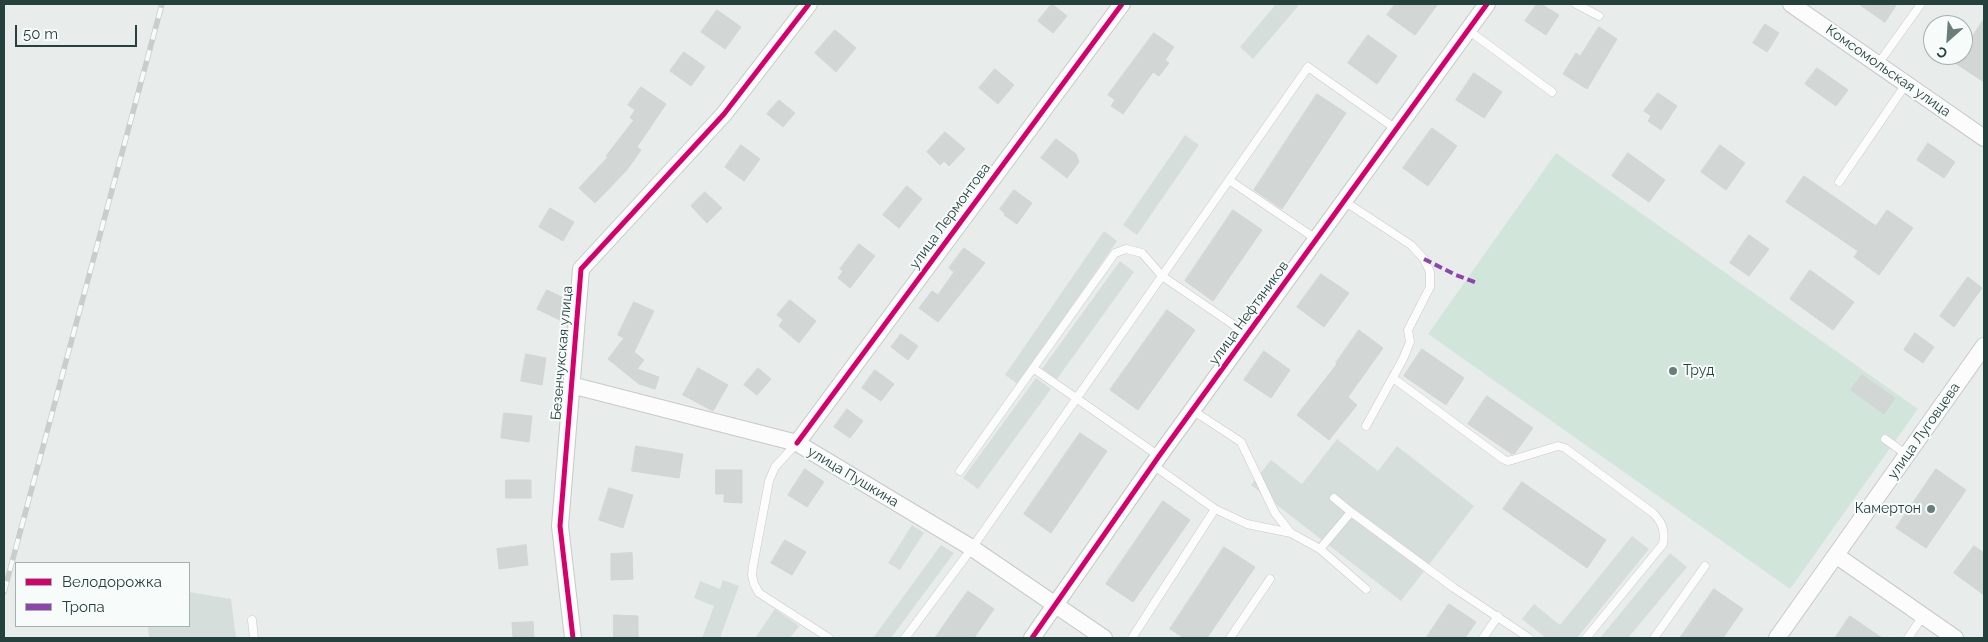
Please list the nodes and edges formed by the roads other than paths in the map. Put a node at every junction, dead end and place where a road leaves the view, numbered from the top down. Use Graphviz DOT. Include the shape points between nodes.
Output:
graph roads {
  1 [pos="809,4"];
  2 [pos="1122,4"];
  3 [pos="1487,4"];
  4 [pos="1576,4"];
  5 [pos="1791,4"];
  6 [pos="1921,4"];
  7 [pos="1599,16"];
  8 [pos="1468,30"];
  9 [pos="1878,64"];
  10 [pos="1906,84"];
  11 [pos="1552,92"];
  12 [pos="1396,129"];
  13 [pos="1984,138"];
  14 [pos="1229,180"];
  15 [pos="1840,182"];
  16 [pos="1344,200"];
  17 [pos="1316,239"];
  18 [pos="1162,276"];
  19 [pos="1247,334"];
  20 [pos="1984,346"];
  21 [pos="1033,368"];
  22 [pos="1393,378"];
  23 [pos="571,386"];
  24 [pos="1076,398"];
  25 [pos="1192,410"];
  26 [pos="1366,426"];
  27 [pos="1885,439"];
  28 [pos="797,443"];
  29 [pos="1907,455"];
  30 [pos="1156,460"];
  31 [pos="960,471"];
  32 [pos="1334,498"];
  33 [pos="1215,509"];
  34 [pos="1351,512"];
  35 [pos="1291,533"];
  36 [pos="972,548"];
  37 [pos="1320,549"];
  38 [pos="1837,556"];
  39 [pos="1705,566"];
  40 [pos="1270,579"];
  41 [pos="1366,589"];
  42 [pos="1056,605"];
  43 [pos="1498,616"];
  44 [pos="1923,616"];
  45 [pos="252,620"];
  46 [pos="254,638"];
  47 [pos="572,638"];
  48 [pos="829,638"];
  49 [pos="905,638"];
  50 [pos="1032,638"];
  51 [pos="1104,638"];
  52 [pos="1132,638"];
  53 [pos="1230,638"];
  54 [pos="1483,638"];
  55 [pos="1529,638"];
  56 [pos="1586,638"];
  57 [pos="1654,638"];
  58 [pos="1777,638"];
  59 [pos="1908,638"];
  60 [pos="1955,638"];
  1 -- 23 [label="street, Безенчукская улица" via="724,114 581,269"];
  2 -- 28 [label="street, улица Лермонтова"];
  3 -- 8 [label="street, улица Нефтяников"];
  4 -- 7 [label="lane"];
  5 -- 9 [label="street, Комсомольская улица"];
  6 -- 9 [label="lane"];
  8 -- 11 [label="lane"];
  8 -- 12 [label="street, улица Нефтяников"];
  9 -- 10 [label="street, Комсомольская улица"];
  10 -- 13 [label="street, Комсомольская улица"];
  10 -- 15 [label="lane"];
  12 -- 14 [label="lane" via="1308,67"];
  12 -- 16 [label="street, улица Нефтяников"];
  14 -- 17 [label="lane"];
  14 -- 18 [label="lane"];
  16 -- 17 [label="street, улица Нефтяников"];
  16 -- 22 [label="lane" via="1411,245 1424,259 1430,272 1430,286 1408,330 1410,342"];
  17 -- 19 [label="street, улица Нефтяников"];
  18 -- 19 [label="lane"];
  18 -- 21 [label="lane" via="1142,253 1126,249 1115,253"];
  18 -- 24 [label="lane"];
  19 -- 25 [label="street, улица Нефтяников"];
  20 -- 29 [label="street, улица Луговцева"];
  21 -- 24 [label="lane"];
  21 -- 31 [label="lane"];
  22 -- 26 [label="lane"];
  22 -- 56 [label="lane" via="1507,461 1558,446 1565,448 1660,521 1665,535 1663,544"];
  23 -- 28 [label="street, улица Пушкина"];
  23 -- 47 [label="street, Безенчукская улица" via="560,526"];
  24 -- 30 [label="lane"];
  24 -- 36 [label="lane"];
  25 -- 30 [label="street, улица Нефтяников"];
  25 -- 35 [label="lane" via="1241,442 1275,513"];
  27 -- 29 [label="lane"];
  28 -- 36 [label="street, улица Пушкина"];
  28 -- 48 [label="lane" via="775,467 769,481 752,575 759,593"];
  29 -- 38 [label="street, улица Луговцева"];
  30 -- 33 [label="lane"];
  30 -- 42 [label="street, улица Нефтяников"];
  32 -- 34 [label="lane"];
  33 -- 35 [label="lane" via="1246,524"];
  33 -- 52 [label="lane"];
  34 -- 37 [label="lane"];
  34 -- 43 [label="lane" via="1454,588"];
  35 -- 37 [label="lane"];
  36 -- 42 [label="street, улица Пушкина"];
  36 -- 49 [label="lane"];
  37 -- 41 [label="lane"];
  38 -- 44 [label="street"];
  38 -- 58 [label="street, улица Луговцева"];
  39 -- 57 [label="lane"];
  40 -- 53 [label="lane"];
  42 -- 50 [label="street, улица Нефтяников"];
  42 -- 51 [label="street, улица Пушкина"];
  43 -- 54 [label="lane"];
  43 -- 55 [label="lane"];
  44 -- 59 [label="lane"];
  44 -- 60 [label="street"];
  45 -- 46 [label="lane"];
}
